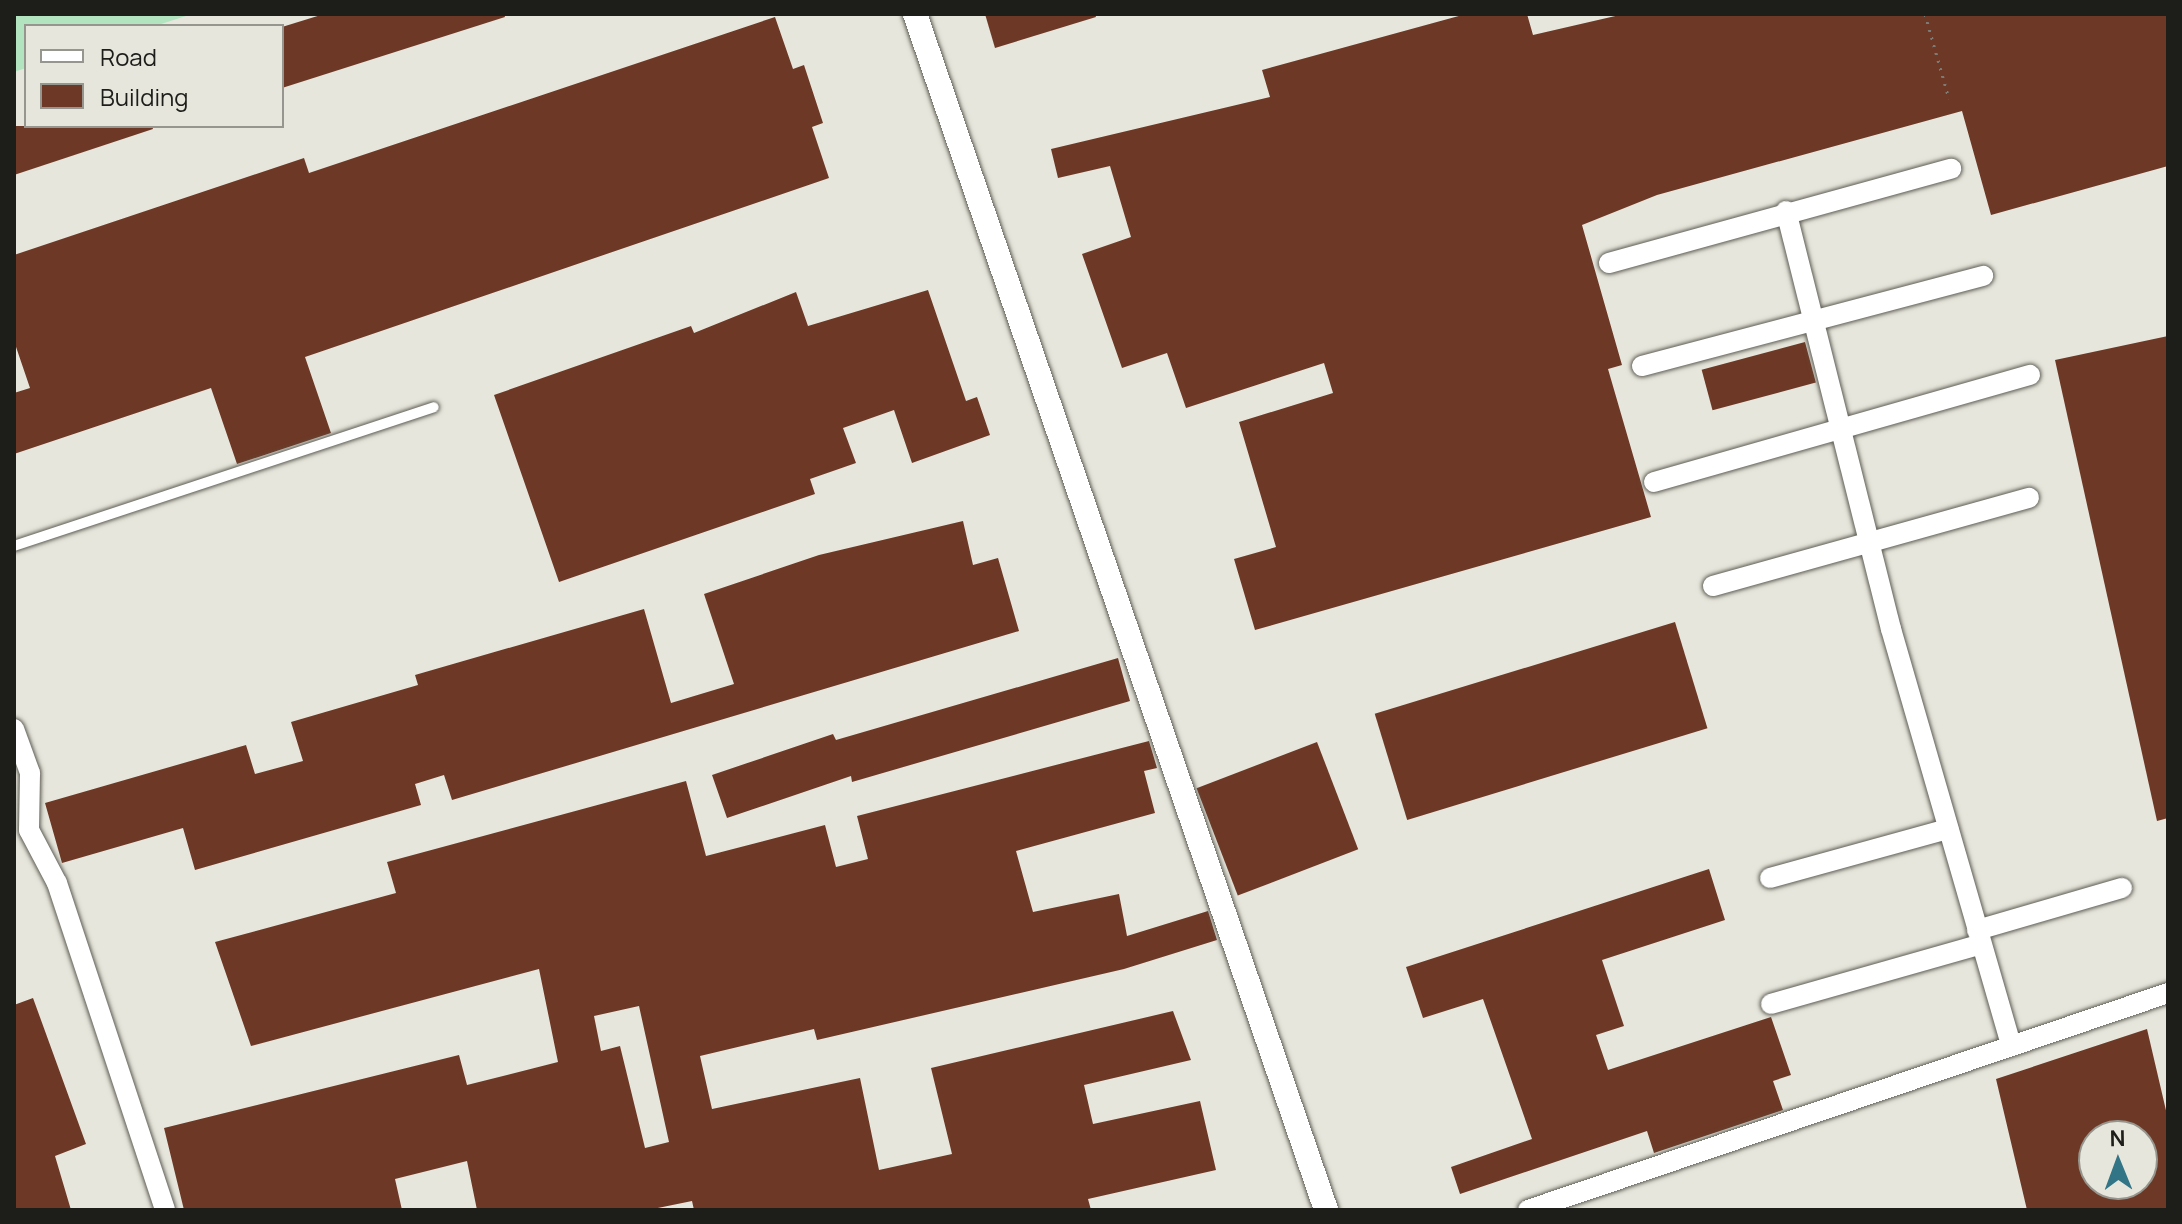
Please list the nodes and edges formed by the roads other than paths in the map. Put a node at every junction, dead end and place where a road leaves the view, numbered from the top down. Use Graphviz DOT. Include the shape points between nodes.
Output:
graph roads {
  1 [pos="915,14"];
  2 [pos="1951,169"];
  3 [pos="1786,211"];
  4 [pos="1609,263"];
  5 [pos="1983,276"];
  6 [pos="1812,321"];
  7 [pos="1642,366"];
  8 [pos="2030,375"];
  9 [pos="434,407"];
  10 [pos="1838,430"];
  11 [pos="1654,482"];
  12 [pos="2029,498"];
  13 [pos="1868,543"];
  14 [pos="14,546"];
  15 [pos="1713,586"];
  16 [pos="14,729"];
  17 [pos="22,823"];
  18 [pos="1948,829"];
  19 [pos="1770,878"];
  20 [pos="2122,888"];
  21 [pos="1979,937"];
  22 [pos="2168,993"];
  23 [pos="1771,1004"];
  24 [pos="2011,1046"];
  25 [pos="165,1210"];
  26 [pos="1326,1210"];
  27 [pos="1528,1210"];
  1 -- 26 [label="street"];
  2 -- 3 [label="street"];
  3 -- 4 [label="street"];
  3 -- 6 [label="street"];
  5 -- 6 [label="street"];
  6 -- 7 [label="street"];
  6 -- 10 [label="street"];
  8 -- 10 [label="street"];
  9 -- 14 [label="lane"];
  10 -- 11 [label="street"];
  10 -- 13 [label="street"];
  12 -- 13 [label="street"];
  13 -- 15 [label="street"];
  13 -- 18 [label="street"];
  16 -- 17 [label="street" via="30,773"];
  17 -- 25 [label="street" via="57,883"];
  18 -- 19 [label="street"];
  18 -- 21 [label="street"];
  20 -- 21 [label="street"];
  21 -- 23 [label="street"];
  21 -- 24 [label="street"];
  22 -- 24 [label="street"];
  24 -- 27 [label="street"];
}
